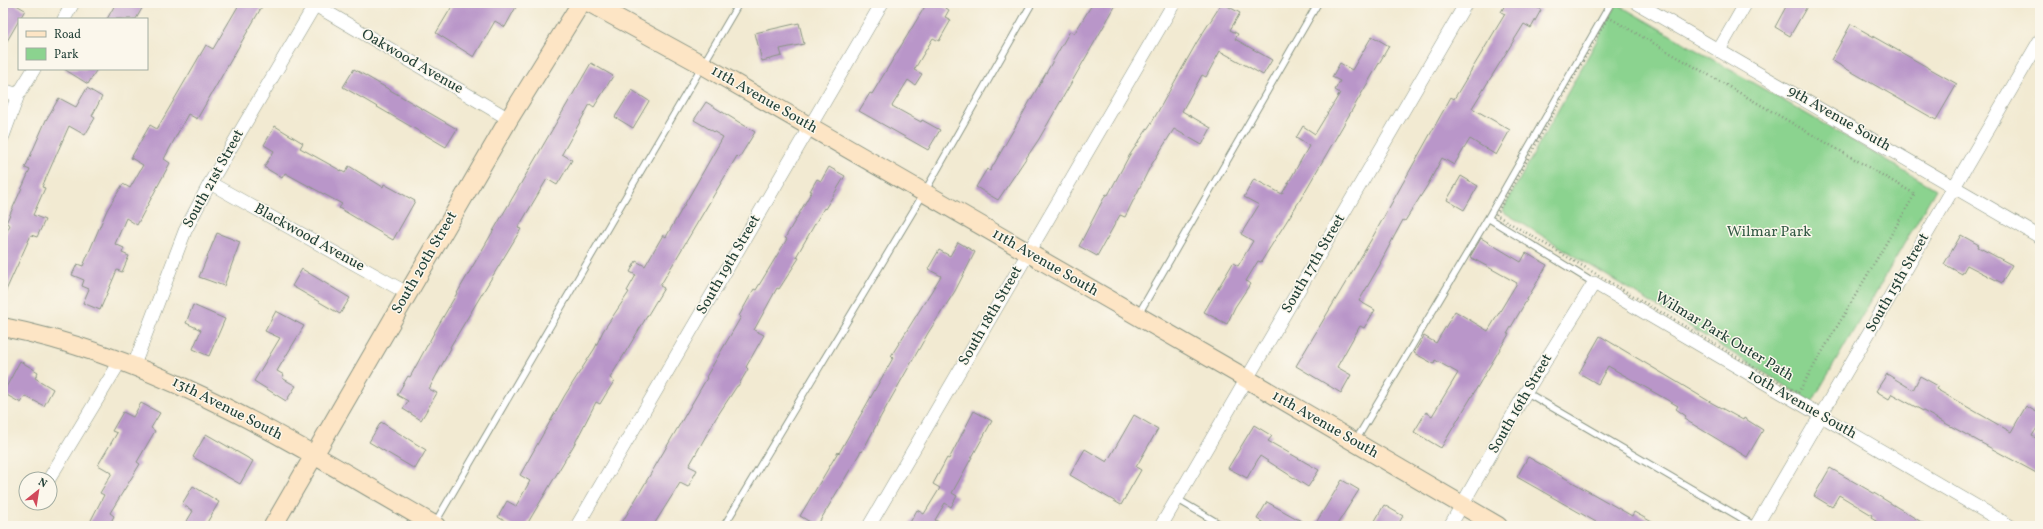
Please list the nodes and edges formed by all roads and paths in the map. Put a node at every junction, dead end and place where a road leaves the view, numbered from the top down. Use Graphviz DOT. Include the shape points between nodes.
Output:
graph roads {
  1 [pos="73,3"];
  2 [pos="581,3"];
  3 [pos="590,3"];
  4 [pos="739,3"];
  5 [pos="882,3"];
  6 [pos="1032,3"];
  7 [pos="1174,3"];
  8 [pos="1318,3"];
  9 [pos="1466,3"];
  10 [pos="1611,3"];
  11 [pos="1637,3"];
  12 [pos="1746,3"];
  13 [pos="316,4"];
  14 [pos="1608,17"];
  15 [pos="65,18"];
  16 [pos="2040,40"];
  17 [pos="1719,50"];
  18 [pos="703,65"];
  19 [pos="33,70"];
  20 [pos="3,90"];
  21 [pos="18,94"];
  22 [pos="509,119"];
  23 [pos="810,127"];
  24 [pos="3,136"];
  25 [pos="210,183"];
  26 [pos="1954,187"];
  27 [pos="924,192"];
  28 [pos="1488,218"];
  29 [pos="2040,237"];
  30 [pos="1027,253"];
  31 [pos="1594,283"];
  32 [pos="407,294"];
  33 [pos="1138,316"];
  34 [pos="3,326"];
  35 [pos="127,363"];
  36 [pos="1247,379"];
  37 [pos="1526,392"];
  38 [pos="1821,416"];
  39 [pos="1355,442"];
  40 [pos="313,456"];
  41 [pos="54,471"];
  42 [pos="1177,499"];
  43 [pos="1462,505"];
  44 [pos="272,526"];
  45 [pos="434,526"];
  46 [pos="577,526"];
  47 [pos="724,526"];
  48 [pos="869,526"];
  49 [pos="1161,526"];
  50 [pos="1223,526"];
  51 [pos="1450,526"];
  52 [pos="1498,526"];
  53 [pos="1755,526"];
  54 [pos="2010,526"];
  1 -- 15 [label="street"];
  2 -- 22 [label="street, South 20th Street"];
  3 -- 18 [label="street, 11th Avenue South"];
  4 -- 18 [label="lane"];
  5 -- 23 [label="street, South 19th Street"];
  6 -- 27 [label="lane"];
  7 -- 30 [label="street, South 18th Street"];
  8 -- 33 [label="lane"];
  9 -- 36 [label="street, South 17th Street"];
  10 -- 28 [label="lane"];
  11 -- 17 [label="street, 9th Avenue South"];
  12 -- 17 [label="street"];
  13 -- 22 [label="street, Oakwood Avenue"];
  13 -- 25 [label="street, South 21st Street"];
  14 -- 14 [label="path, Wilmar Park Outer Path" via="1915,194 1798,394 1496,215"];
  16 -- 26 [label="street, South 15th Street"];
  17 -- 26 [label="street, 9th Avenue South"];
  18 -- 23 [label="street, 11th Avenue South"];
  18 -- 45 [label="lane"];
  19 -- 21 [label="street"];
  20 -- 21 [label="street"];
  21 -- 24 [label="street"];
  22 -- 32 [label="street, South 20th Street"];
  23 -- 27 [label="street, 11th Avenue South"];
  23 -- 46 [label="street, South 19th Street"];
  25 -- 32 [label="street, Blackwood Avenue"];
  25 -- 35 [label="street, South 21st Street" via="185,232"];
  26 -- 29 [label="street, 9th Avenue South"];
  26 -- 38 [label="street, South 15th Street"];
  27 -- 30 [label="street, 11th Avenue South"];
  27 -- 47 [label="lane"];
  28 -- 31 [label="lane"];
  28 -- 39 [label="lane"];
  30 -- 33 [label="street, 11th Avenue South"];
  30 -- 48 [label="street, South 18th Street"];
  31 -- 37 [label="street, South 16th Street"];
  31 -- 38 [label="street, 10th Avenue South"];
  32 -- 40 [label="street, South 20th Street"];
  33 -- 36 [label="street, 11th Avenue South"];
  34 -- 35 [label="street, 13th Avenue South" via="32,332"];
  35 -- 40 [label="street, 13th Avenue South" via="201,394"];
  35 -- 41 [label="street, South 21st Street"];
  36 -- 39 [label="street, 11th Avenue South"];
  36 -- 42 [label="street, South 17th Street"];
  37 -- 43 [label="street, South 16th Street"];
  37 -- 53 [label="lane"];
  38 -- 53 [label="street, South 15th Street"];
  38 -- 54 [label="street, 10th Avenue South"];
  39 -- 43 [label="street, 11th Avenue South"];
  40 -- 44 [label="street, South 20th Street"];
  40 -- 45 [label="street, 13th Avenue South"];
  42 -- 49 [label="street, South 17th Street"];
  42 -- 50 [label="lane"];
  43 -- 51 [label="street, South 16th Street"];
  43 -- 52 [label="street, 11th Avenue South"];
}
